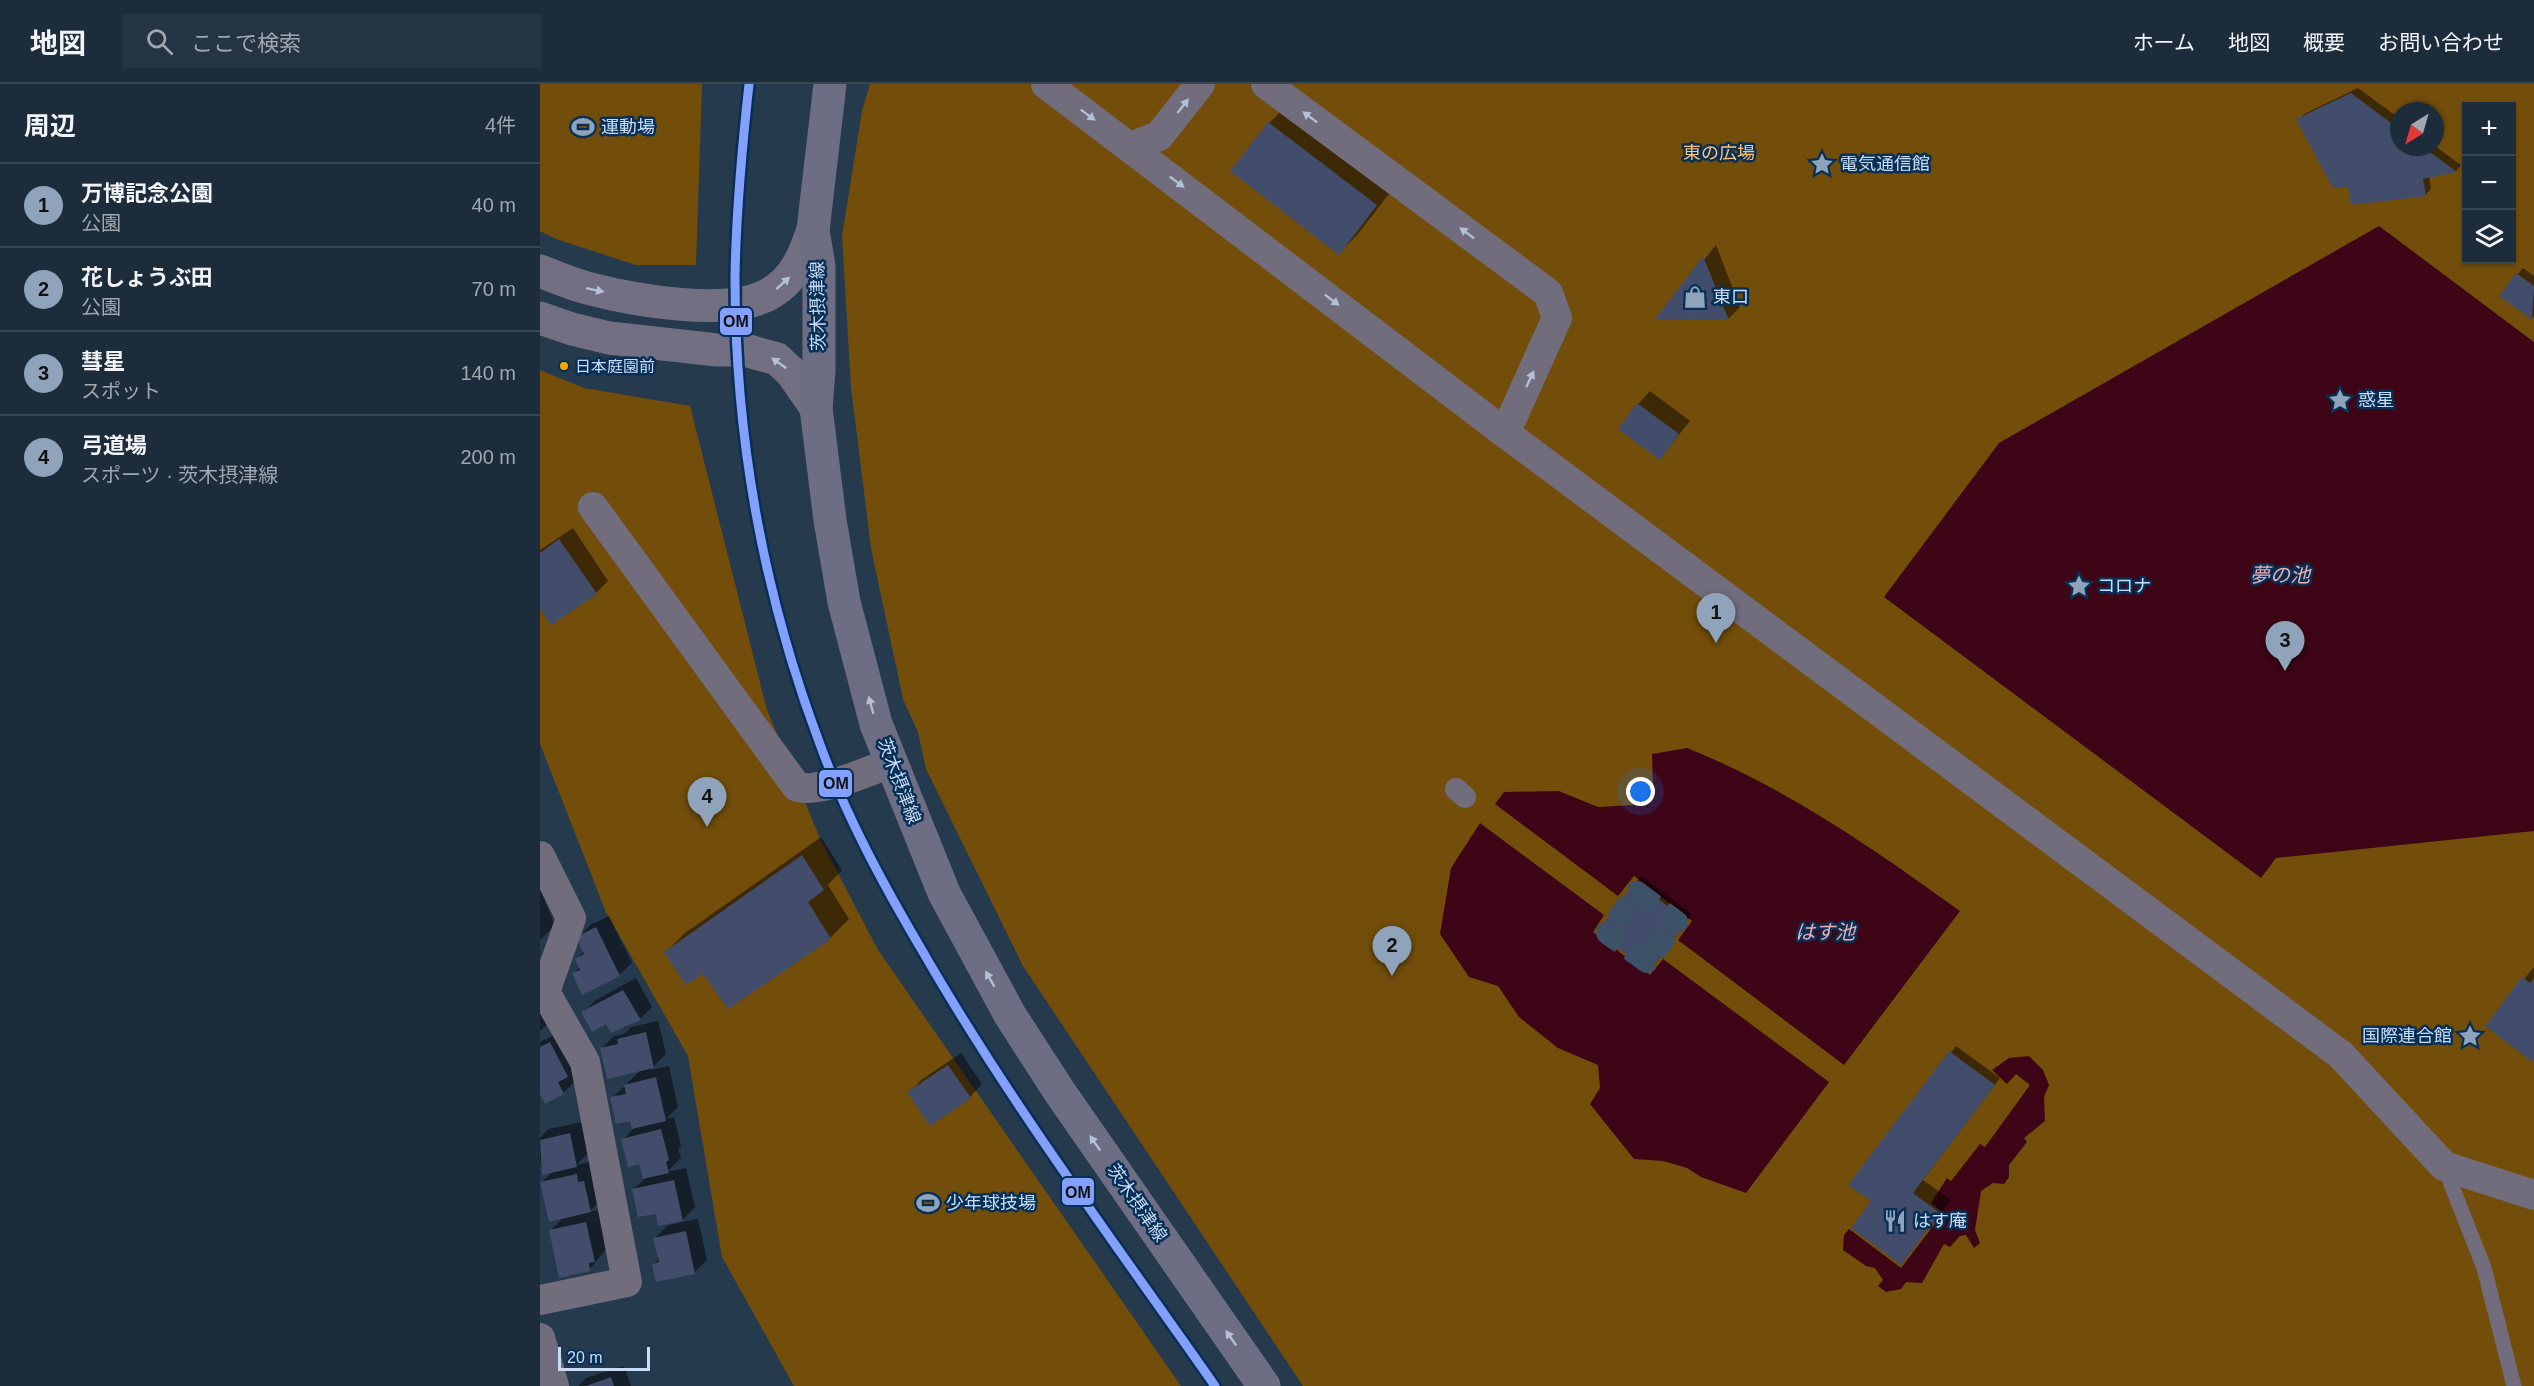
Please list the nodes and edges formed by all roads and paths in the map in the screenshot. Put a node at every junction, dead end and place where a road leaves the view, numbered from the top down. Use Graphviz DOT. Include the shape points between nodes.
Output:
graph roads {
  1 [pos="830,84"];
  2 [pos="1047,84"];
  3 [pos="1200,84"];
  4 [pos="1266,84"];
  5 [pos="1130,147"];
  6 [pos="813,230"];
  7 [pos="540,271"];
  8 [pos="540,318"];
  9 [pos="816,408"];
  10 [pos="1505,433"];
  11 [pos="593,507"];
  12 [pos="890,764"];
  13 [pos="540,856"];
  14 [pos="2444,1166"];
  15 [pos="2534,1195"];
  16 [pos="540,1300"];
  17 [pos="540,1338"];
  18 [pos="555,1386"];
  19 [pos="1264,1386"];
  20 [pos="2514,1386"];
  1 -- 6 [label="main road, 茨木摂津線"];
  2 -- 5 [label="street, one-way"];
  5 -- 3 [label="street, one-way" via="1159,136"];
  10 -- 4 [label="street, one-way" via="1557,318 1548,293"];
  5 -- 10 [label="street, one-way"];
  7 -- 6 [label="main road, one-way" via="585,288 634,299 714,306 746,304 771,294 786,281 801,264"];
  6 -- 9 [label="main road, 茨木摂津線" via="819,266"];
  9 -- 8 [label="main road, one-way" via="792,373 777,359 745,350 609,338"];
  12 -- 9 [label="main road, 茨木摂津線, one-way" via="844,602"];
  10 -- 14 [label="street" via="2341,1055"];
  11 -- 12 [label="street" via="796,786 820,786"];
  19 -- 12 [label="main road, 茨木摂津線, one-way" via="1010,1015 944,893"];
  13 -- 16 [label="street" via="571,918 545,992 585,1062 627,1282"];
  14 -- 15 [label="street"];
  14 -- 20 [label="lane" via="2484,1268"];
  17 -- 18 [label="street"];
}
